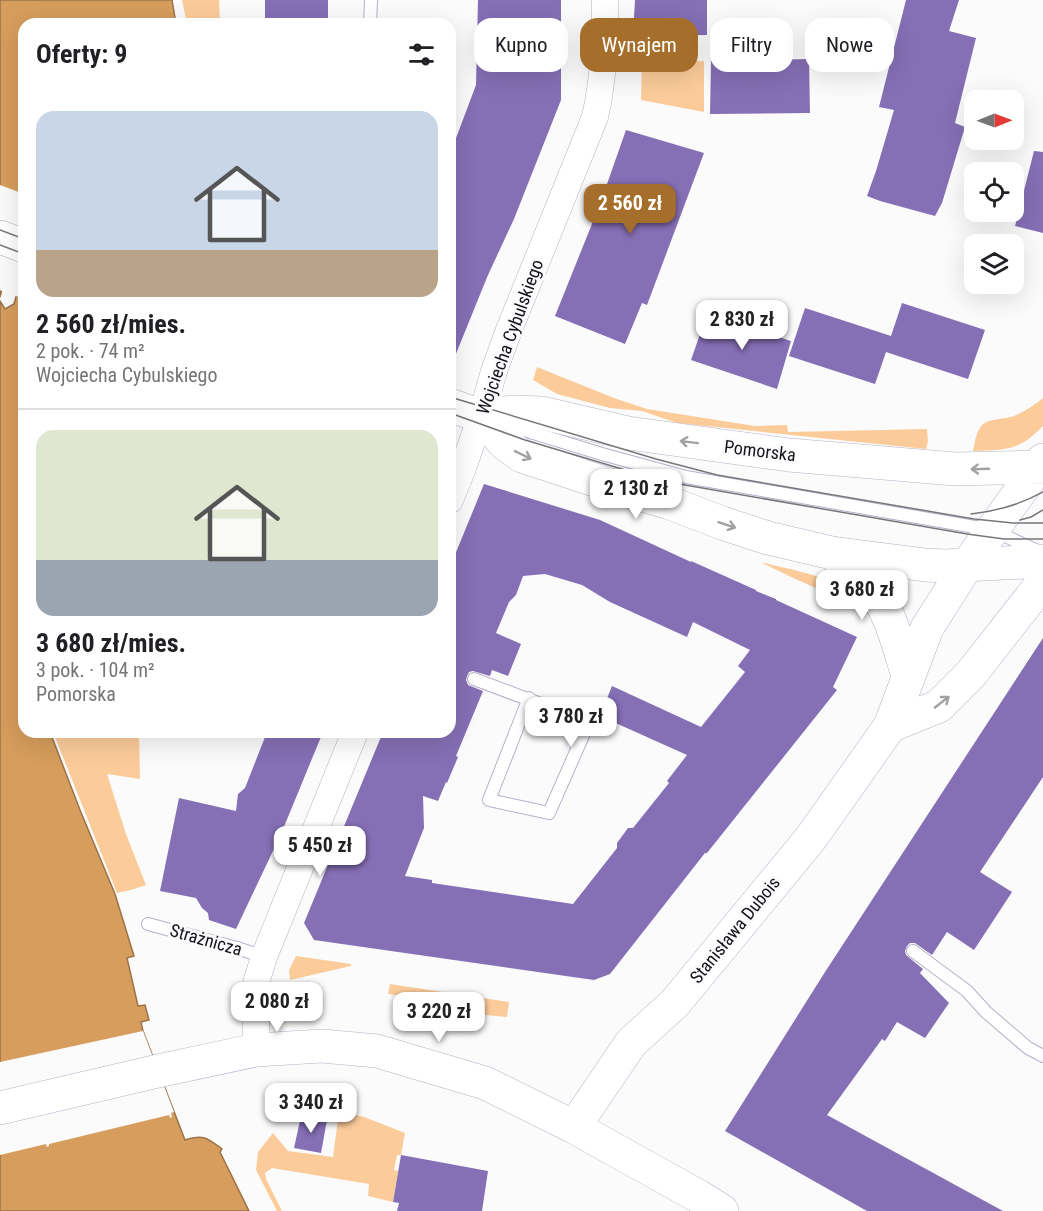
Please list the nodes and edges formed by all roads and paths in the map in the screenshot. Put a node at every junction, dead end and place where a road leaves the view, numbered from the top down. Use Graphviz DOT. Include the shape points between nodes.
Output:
graph roads {
  1 [pos="371,0"];
  2 [pos="605,0"];
  3 [pos="370,18"];
  4 [pos="0,237"];
  5 [pos="18,244"];
  6 [pos="456,407"];
  7 [pos="480,416"];
  8 [pos="1041,465"];
  9 [pos="456,485"];
  10 [pos="992,530"];
  11 [pos="832,554"];
  12 [pos="1043,554"];
  13 [pos="1043,561"];
  14 [pos="967,565"];
  15 [pos="1043,582"];
  16 [pos="908,676"];
  17 [pos="474,679"];
  18 [pos="528,698"];
  19 [pos="890,726"];
  20 [pos="354,738"];
  21 [pos="148,924"];
  22 [pos="913,951"];
  23 [pos="264,957"];
  24 [pos="256,1050"];
  25 [pos="1043,1056"];
  26 [pos="0,1108"];
  27 [pos="574,1127"];
  28 [pos="722,1211"];
  1 -- 3 [label="lane"];
  2 -- 7 [label="street, Wojciecha Cybulskiego" via="605,49 595,117 509,330"];
  4 -- 5 [label="street"];
  6 -- 7 [label="street, Pomorska"];
  8 -- 7 [label="street, Pomorska, one-way" via="955,469 789,455 628,433 542,413"];
  7 -- 9 [label="street, Wojciecha Cybulskiego"];
  7 -- 10 [label="lane" via="686,477"];
  7 -- 11 [label="street, Pomorska, one-way" via="522,456 768,538"];
  8 -- 10 [label="street, Stanisława Dubois"];
  10 -- 12 [label="lane"];
  10 -- 14 [label="street, Stanisława Dubois"];
  11 -- 14 [label="street, Pomorska" via="925,565"];
  11 -- 16 [label="street" via="875,592 889,617"];
  13 -- 14 [label="street, Pomorska"];
  14 -- 16 [label="street, Stanisława Dubois" via="927,628"];
  19 -- 15 [label="street, one-way" via="939,706 971,674"];
  16 -- 19 [label="street, Stanisława Dubois"];
  17 -- 18 [label="lane"];
  18 -- 18 [label="lane" via="589,722 549,813 489,800"];
  19 -- 27 [label="street, Stanisława Dubois" via="811,838 675,1003 631,1044"];
  20 -- 23 [label="street"];
  21 -- 23 [label="lane, Strażnicza"];
  22 -- 25 [label="lane" via="967,991 1028,1048"];
  23 -- 24 [label="street" via="256,982"];
  24 -- 26 [label="street"];
  24 -- 27 [label="street" via="322,1046 377,1051 485,1083"];
  27 -- 28 [label="street"];
}
